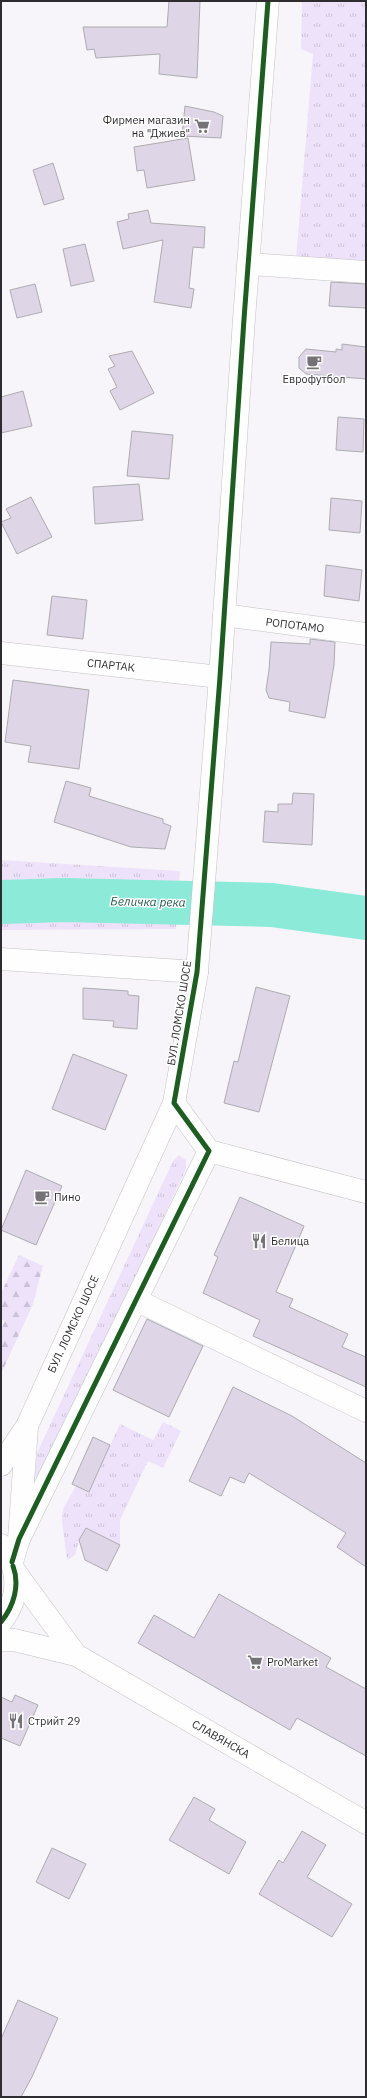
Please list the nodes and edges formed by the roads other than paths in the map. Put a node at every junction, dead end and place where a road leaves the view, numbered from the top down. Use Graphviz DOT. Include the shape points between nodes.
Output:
graph roads {
  1 [pos="268,1"];
  2 [pos="248,264"];
  3 [pos="366,272"];
  4 [pos="224,615"];
  5 [pos="366,634"];
  6 [pos="1,653"];
  7 [pos="220,677"];
  8 [pos="1,959"];
  9 [pos="197,972"];
  10 [pos="174,1103"];
  11 [pos="209,1151"];
  12 [pos="366,1192"];
  13 [pos="136,1300"];
  14 [pos="366,1411"];
  15 [pos="27,1426"];
  16 [pos="1,1465"];
  17 [pos="12,1555"];
  18 [pos="1,1622"];
  19 [pos="1,1640"];
  20 [pos="76,1655"];
  21 [pos="366,1823"];
  1 -- 2 [label="street, БУЛ. ЛОМСКО ШОСЕ"];
  2 -- 3 [label="street"];
  2 -- 4 [label="street, БУЛ. ЛОМСКО ШОСЕ"];
  4 -- 5 [label="street, РОПОТАМО"];
  4 -- 7 [label="street, БУЛ. ЛОМСКО ШОСЕ"];
  6 -- 7 [label="street, СПАРТАК"];
  7 -- 9 [label="street, БУЛ. ЛОМСКО ШОСЕ"];
  8 -- 9 [label="street"];
  9 -- 10 [label="street, БУЛ. ЛОМСКО ШОСЕ"];
  10 -- 11 [label="street"];
  10 -- 15 [label="street, БУЛ. ЛОМСКО ШОСЕ"];
  11 -- 12 [label="street"];
  11 -- 13 [label="street"];
  13 -- 14 [label="street"];
  13 -- 17 [label="street"];
  15 -- 16 [label="street, БУЛ. ЛОМСКО ШОСЕ"];
  15 -- 17 [label="street, БУЛ. ЛОМСКО ШОСЕ"];
  17 -- 18 [label="street, БУЛ. ЛОМСКО ШОСЕ" via="14,1596 12,1606"];
  17 -- 20 [label="street, СЛАВЯНСКА"];
  19 -- 20 [label="street, СЛАВЯНСКА" via="14,1640"];
  20 -- 21 [label="street, СЛАВЯНСКА"];
}
